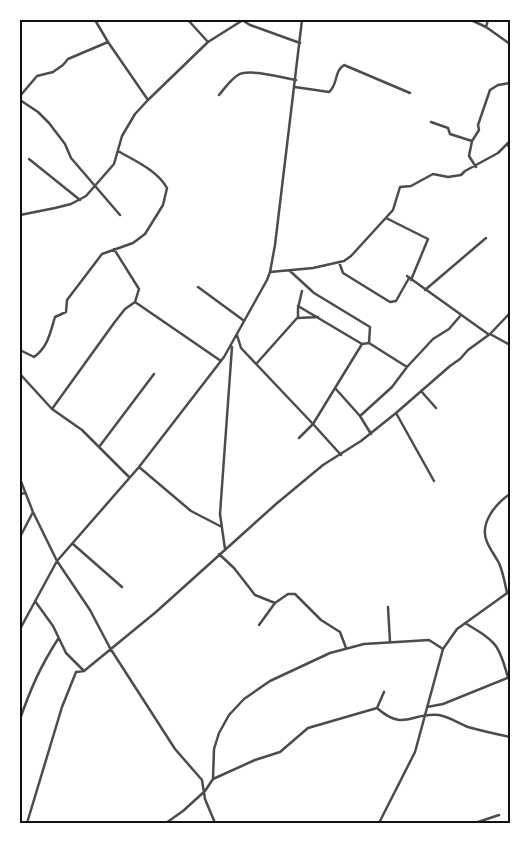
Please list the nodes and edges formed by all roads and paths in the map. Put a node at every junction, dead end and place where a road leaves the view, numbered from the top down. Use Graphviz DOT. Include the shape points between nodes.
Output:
graph roads {
  1 [pos="95,20"];
  2 [pos="188,20"];
  3 [pos="242,20"];
  4 [pos="302,20"];
  5 [pos="471,20"];
  6 [pos="488,20"];
  7 [pos="486,27"];
  8 [pos="108,42"];
  9 [pos="208,42"];
  10 [pos="300,43"];
  11 [pos="510,44"];
  12 [pos="296,80"];
  13 [pos="510,83"];
  14 [pos="295,87"];
  15 [pos="410,93"];
  16 [pos="219,95"];
  17 [pos="20,98"];
  18 [pos="148,100"];
  19 [pos="431,122"];
  20 [pos="472,141"];
  21 [pos="509,143"];
  22 [pos="118,151"];
  23 [pos="510,151"];
  24 [pos="30,158"];
  25 [pos="476,167"];
  26 [pos="95,186"];
  27 [pos="80,200"];
  28 [pos="20,215"];
  29 [pos="120,215"];
  30 [pos="386,218"];
  31 [pos="486,238"];
  32 [pos="114,249"];
  33 [pos="339,262"];
  34 [pos="290,271"];
  35 [pos="270,272"];
  36 [pos="409,278"];
  37 [pos="198,287"];
  38 [pos="425,290"];
  39 [pos="302,291"];
  40 [pos="135,302"];
  41 [pos="298,306"];
  42 [pos="510,313"];
  43 [pos="461,315"];
  44 [pos="297,318"];
  45 [pos="319,318"];
  46 [pos="243,320"];
  47 [pos="489,334"];
  48 [pos="237,335"];
  49 [pos="369,343"];
  50 [pos="362,344"];
  51 [pos="232,345"];
  52 [pos="510,346"];
  53 [pos="20,350"];
  54 [pos="221,361"];
  55 [pos="257,363"];
  56 [pos="407,367"];
  57 [pos="20,374"];
  58 [pos="154,374"];
  59 [pos="336,388"];
  60 [pos="421,391"];
  61 [pos="436,408"];
  62 [pos="52,409"];
  63 [pos="396,413"];
  64 [pos="360,416"];
  65 [pos="313,424"];
  66 [pos="371,434"];
  67 [pos="299,438"];
  68 [pos="99,447"];
  69 [pos="341,455"];
  70 [pos="139,467"];
  71 [pos="129,478"];
  72 [pos="20,479"];
  73 [pos="434,481"];
  74 [pos="25,493"];
  75 [pos="20,494"];
  76 [pos="510,494"];
  77 [pos="33,512"];
  78 [pos="221,526"];
  79 [pos="20,537"];
  80 [pos="73,544"];
  81 [pos="225,549"];
  82 [pos="220,554"];
  83 [pos="57,561"];
  84 [pos="122,587"];
  85 [pos="509,592"];
  86 [pos="36,601"];
  87 [pos="275,603"];
  88 [pos="388,607"];
  89 [pos="465,624"];
  90 [pos="259,625"];
  91 [pos="20,629"];
  92 [pos="58,639"];
  93 [pos="390,642"];
  94 [pos="110,648"];
  95 [pos="346,648"];
  96 [pos="443,649"];
  97 [pos="84,671"];
  98 [pos="509,677"];
  99 [pos="384,692"];
  100 [pos="427,707"];
  101 [pos="377,708"];
  102 [pos="425,716"];
  103 [pos="20,719"];
  104 [pos="510,737"];
  105 [pos="213,779"];
  106 [pos="205,791"];
  107 [pos="499,814"];
  108 [pos="27,823"];
  109 [pos="166,823"];
  110 [pos="216,823"];
  111 [pos="379,823"];
  112 [pos="475,823"];
  1 -- 8 [label="street"];
  2 -- 9 [label="street"];
  3 -- 9 [label="street"];
  3 -- 10 [label="street"];
  4 -- 10 [label="street"];
  5 -- 7 [label="street"];
  6 -- 7 [label="street"];
  7 -- 11 [label="street"];
  8 -- 17 [label="street" via="68,59 53,72 37,76"];
  8 -- 18 [label="street"];
  9 -- 18 [label="street"];
  10 -- 12 [label="street"];
  12 -- 14 [label="street"];
  12 -- 16 [label="street" via="240,73"];
  13 -- 20 [label="street" via="490,90 479,130"];
  14 -- 15 [label="street" via="329,92 340,67 344,65"];
  14 -- 35 [label="street"];
  17 -- 26 [label="street" via="49,123 71,158"];
  18 -- 22 [label="street" via="127,126"];
  19 -- 20 [label="street" via="448,128 450,134"];
  20 -- 25 [label="street" via="469,156"];
  21 -- 23 [label="street"];
  21 -- 25 [label="street"];
  22 -- 26 [label="street" via="114,164"];
  22 -- 32 [label="street" via="148,168 163,180 167,188 163,205 145,234 133,243"];
  24 -- 27 [label="street"];
  25 -- 30 [label="street" via="461,175 433,174 411,186 400,187 393,210"];
  26 -- 27 [label="street"];
  26 -- 29 [label="street"];
  27 -- 28 [label="street"];
  30 -- 33 [label="street" via="361,247"];
  30 -- 36 [label="street" via="428,240"];
  31 -- 38 [label="street"];
  32 -- 40 [label="street" via="139,289"];
  32 -- 53 [label="street" via="102,254 67,300 66,312 55,317 46,345 34,357"];
  33 -- 34 [label="street"];
  33 -- 36 [label="street" via="343,273 390,302 396,301"];
  34 -- 35 [label="street"];
  34 -- 49 [label="street" via="314,293 370,327"];
  35 -- 46 [label="street"];
  36 -- 38 [label="street"];
  37 -- 46 [label="street"];
  38 -- 43 [label="street"];
  39 -- 41 [label="street"];
  40 -- 54 [label="street"];
  40 -- 62 [label="street" via="114,323"];
  41 -- 44 [label="street"];
  41 -- 45 [label="street"];
  42 -- 47 [label="street"];
  43 -- 47 [label="street"];
  43 -- 56 [label="street"];
  44 -- 45 [label="street"];
  44 -- 55 [label="street"];
  45 -- 50 [label="street"];
  46 -- 48 [label="street"];
  47 -- 52 [label="street"];
  47 -- 60 [label="street"];
  48 -- 51 [label="street"];
  48 -- 55 [label="street" via="241,348"];
  49 -- 50 [label="street"];
  49 -- 56 [label="street"];
  50 -- 59 [label="street"];
  51 -- 54 [label="street"];
  51 -- 78 [label="street"];
  54 -- 70 [label="street"];
  55 -- 65 [label="street"];
  56 -- 64 [label="street" via="392,387"];
  57 -- 62 [label="street"];
  58 -- 68 [label="street"];
  59 -- 64 [label="street"];
  59 -- 65 [label="street"];
  60 -- 61 [label="street"];
  60 -- 63 [label="street"];
  62 -- 68 [label="street" via="82,430"];
  63 -- 66 [label="street"];
  63 -- 73 [label="street"];
  64 -- 66 [label="street"];
  65 -- 67 [label="street"];
  65 -- 69 [label="street"];
  66 -- 69 [label="street"];
  68 -- 71 [label="street"];
  69 -- 81 [label="street" via="323,465"];
  70 -- 71 [label="street"];
  70 -- 78 [label="street" via="191,511"];
  71 -- 80 [label="street"];
  72 -- 74 [label="street"];
  74 -- 75 [label="street"];
  74 -- 77 [label="street"];
  76 -- 85 [label="street" via="493,509 484,532"];
  77 -- 79 [label="street"];
  77 -- 83 [label="street"];
  78 -- 81 [label="street"];
  80 -- 83 [label="street"];
  80 -- 84 [label="street"];
  81 -- 82 [label="street"];
  82 -- 87 [label="street" via="254,595"];
  82 -- 94 [label="street" via="156,612"];
  83 -- 86 [label="street"];
  83 -- 94 [label="street" via="90,610"];
  85 -- 89 [label="street"];
  86 -- 91 [label="street"];
  86 -- 92 [label="street"];
  87 -- 90 [label="street"];
  87 -- 95 [label="street" via="288,594 295,594 316,616 340,632"];
  88 -- 93 [label="street"];
  89 -- 96 [label="street" via="457,629"];
  89 -- 98 [label="street" via="495,644"];
  92 -- 97 [label="street" via="66,653"];
  92 -- 103 [label="street" via="32,685"];
  93 -- 95 [label="street"];
  93 -- 96 [label="street" via="429,640"];
  94 -- 97 [label="street"];
  94 -- 106 [label="street" via="175,749 202,780"];
  95 -- 105 [label="street" via="270,682 235,708 218,737 213,754"];
  96 -- 100 [label="street"];
  97 -- 108 [label="street" via="76,672 70,686"];
  98 -- 100 [label="street" via="444,704"];
  99 -- 101 [label="street"];
  100 -- 102 [label="street"];
  101 -- 102 [label="street" via="396,721"];
  101 -- 105 [label="street" via="308,728 277,754"];
  102 -- 104 [label="street" via="438,715"];
  102 -- 111 [label="street" via="415,752"];
  105 -- 106 [label="street"];
  106 -- 109 [label="street"];
  106 -- 110 [label="street" via="204,799"];
  107 -- 112 [label="street"];
}
